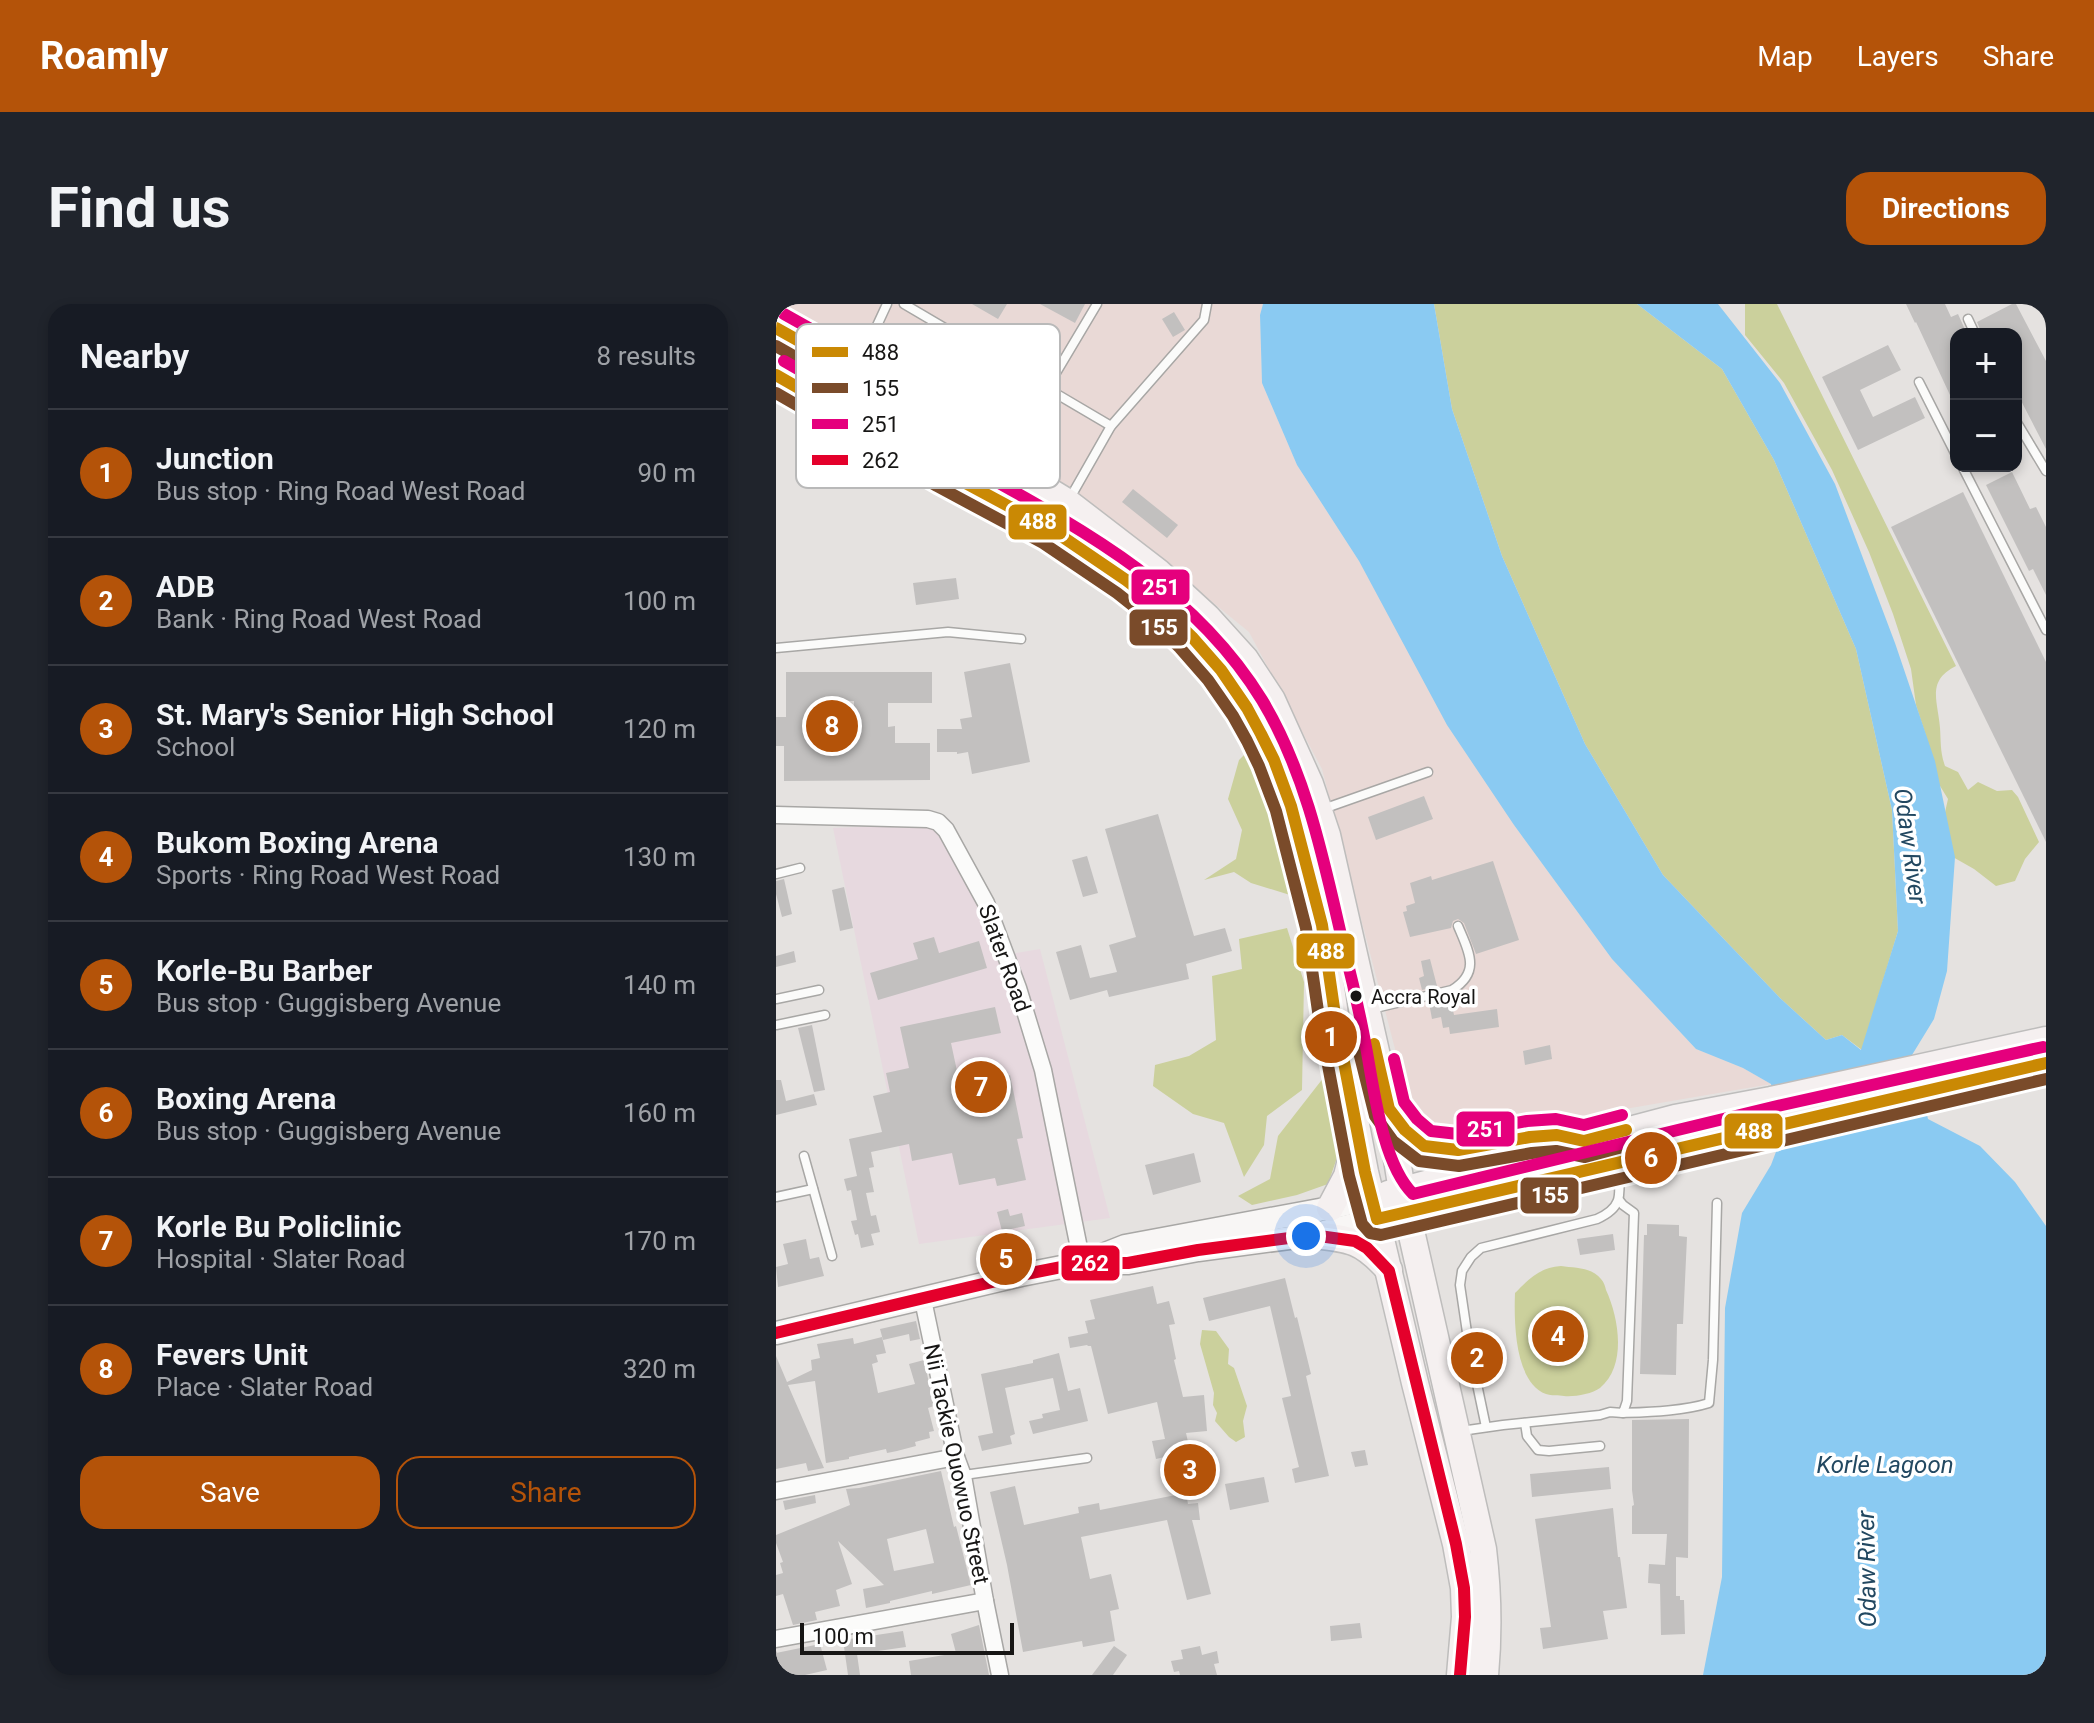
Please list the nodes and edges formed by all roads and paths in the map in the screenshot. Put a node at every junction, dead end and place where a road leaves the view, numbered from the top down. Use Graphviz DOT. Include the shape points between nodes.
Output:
graph roads {
  1 [pos="887,304"];
  2 [pos="904,304"];
  3 [pos="1097,304"];
  4 [pos="1207,304"];
  5 [pos="1968,319"];
  6 [pos="878,324"];
  7 [pos="938,324"];
  8 [pos="776,328"];
  9 [pos="1972,328"];
  10 [pos="796,339"];
  11 [pos="1060,366"];
  12 [pos="776,375"];
  13 [pos="1919,382"];
  14 [pos="796,387"];
  15 [pos="1060,396"];
  16 [pos="1111,426"];
  17 [pos="2022,431"];
  18 [pos="1950,443"];
  19 [pos="2046,471"];
  20 [pos="1965,472"];
  21 [pos="977,488"];
  22 [pos="1044,488"];
  23 [pos="1067,502"];
  24 [pos="2046,630"];
  25 [pos="1021,639"];
  26 [pos="776,648"];
  27 [pos="1428,772"];
  28 [pos="1319,811"];
  29 [pos="776,815"];
  30 [pos="800,868"];
  31 [pos="776,874"];
  32 [pos="1322,925"];
  33 [pos="1458,926"];
  34 [pos="819,990"];
  35 [pos="776,999"];
  36 [pos="1366,1010"];
  37 [pos="825,1015"];
  38 [pos="776,1025"];
  39 [pos="2046,1040"];
  40 [pos="2046,1063"];
  41 [pos="1920,1078"];
  42 [pos="1389,1109"];
  43 [pos="1774,1112"];
  44 [pos="1634,1128"];
  45 [pos="1357,1132"];
  46 [pos="804,1156"];
  47 [pos="1618,1162"];
  48 [pos="813,1189"];
  49 [pos="776,1197"];
  50 [pos="1619,1200"];
  51 [pos="1390,1203"];
  52 [pos="1717,1203"];
  53 [pos="1450,1204"];
  54 [pos="1330,1208"];
  55 [pos="1312,1235"];
  56 [pos="832,1256"];
  57 [pos="1082,1263"];
  58 [pos="1389,1271"];
  59 [pos="1421,1271"];
  60 [pos="923,1300"];
  61 [pos="776,1333"];
  62 [pos="1623,1413"];
  63 [pos="1525,1423"];
  64 [pos="1486,1427"];
  65 [pos="1457,1432"];
  66 [pos="1600,1446"];
  67 [pos="956,1457"];
  68 [pos="1087,1458"];
  69 [pos="963,1476"];
  70 [pos="776,1491"];
  71 [pos="985,1601"];
  72 [pos="776,1639"];
  73 [pos="1000,1675"];
  74 [pos="1460,1675"];
  75 [pos="1485,1675"];
  1 -- 6 [label="lane"];
  2 -- 7 [label="lane"];
  3 -- 11 [label="lane"];
  4 -- 16 [label="lane" via="1204,320"];
  5 -- 9 [label="lane"];
  8 -- 10 [label="main road"];
  12 -- 14 [label="main road"];
  13 -- 18 [label="lane"];
  15 -- 16 [label="lane"];
  16 -- 23 [label="lane"];
  17 -- 19 [label="lane"];
  20 -- 24 [label="lane"];
  21 -- 32 [label="main road" via="1126,580 1162,608 1221,670 1274,760"];
  22 -- 23 [label="main road"];
  23 -- 28 [label="main road" via="1158,572 1245,659 1283,722"];
  25 -- 26 [label="lane" via="948,632"];
  27 -- 28 [label="lane"];
  28 -- 36 [label="main road"];
  29 -- 57 [label="street, Slater Road" via="928,819 946,830 986,903 1018,988 1043,1070"];
  30 -- 31 [label="lane"];
  32 -- 45 [label="main road"];
  32 -- 51 [label="main road" via="1369,1140"];
  33 -- 36 [label="lane" via="1471,960 1461,985"];
  34 -- 35 [label="lane"];
  36 -- 42 [label="main road"];
  37 -- 38 [label="lane"];
  39 -- 41 [label="main road"];
  40 -- 41 [label="main road"];
  41 -- 43 [label="main road"];
  42 -- 44 [label="main road" via="1424,1146 1441,1149 1557,1135 1584,1141"];
  42 -- 51 [label="main road"];
  43 -- 44 [label="main road" via="1675,1118"];
  43 -- 47 [label="main road"];
  44 -- 51 [label="main road"];
  45 -- 51 [label="main road"];
  45 -- 54 [label="main road" via="1347,1176"];
  46 -- 48 [label="lane"];
  47 -- 50 [label="lane"];
  47 -- 53 [label="main road"];
  48 -- 49 [label="lane"];
  48 -- 56 [label="lane"];
  50 -- 62 [label="lane" via="1634,1213"];
  50 -- 64 [label="lane" via="1609,1214 1597,1219 1481,1248 1462,1271 1464,1311"];
  51 -- 53 [label="main road"];
  51 -- 54 [label="main road"];
  51 -- 55 [label="main road"];
  51 -- 58 [label="main road"];
  51 -- 59 [label="main road"];
  52 -- 62 [label="lane" via="1709,1403"];
  53 -- 59 [label="main road" via="1427,1242"];
  54 -- 57 [label="main road" via="1125,1246"];
  55 -- 57 [label="main road" via="1128,1263"];
  55 -- 58 [label="main road" via="1355,1241"];
  57 -- 60 [label="main road"];
  58 -- 74 [label="main road" via="1464,1588"];
  59 -- 65 [label="main road"];
  60 -- 61 [label="main road"];
  60 -- 67 [label="street, Nii Tackie Ouowuo Street"];
  62 -- 63 [label="lane"];
  63 -- 64 [label="lane"];
  63 -- 66 [label="lane" via="1538,1450"];
  64 -- 65 [label="lane"];
  65 -- 75 [label="main road" via="1487,1575"];
  67 -- 69 [label="street, Nii Tackie Ouowuo Street"];
  67 -- 70 [label="street"];
  68 -- 69 [label="lane"];
  69 -- 71 [label="street, Nii Tackie Ouowuo Street"];
  71 -- 72 [label="street"];
  71 -- 73 [label="street, Nii Tackie Ouowuo Street"];
}
